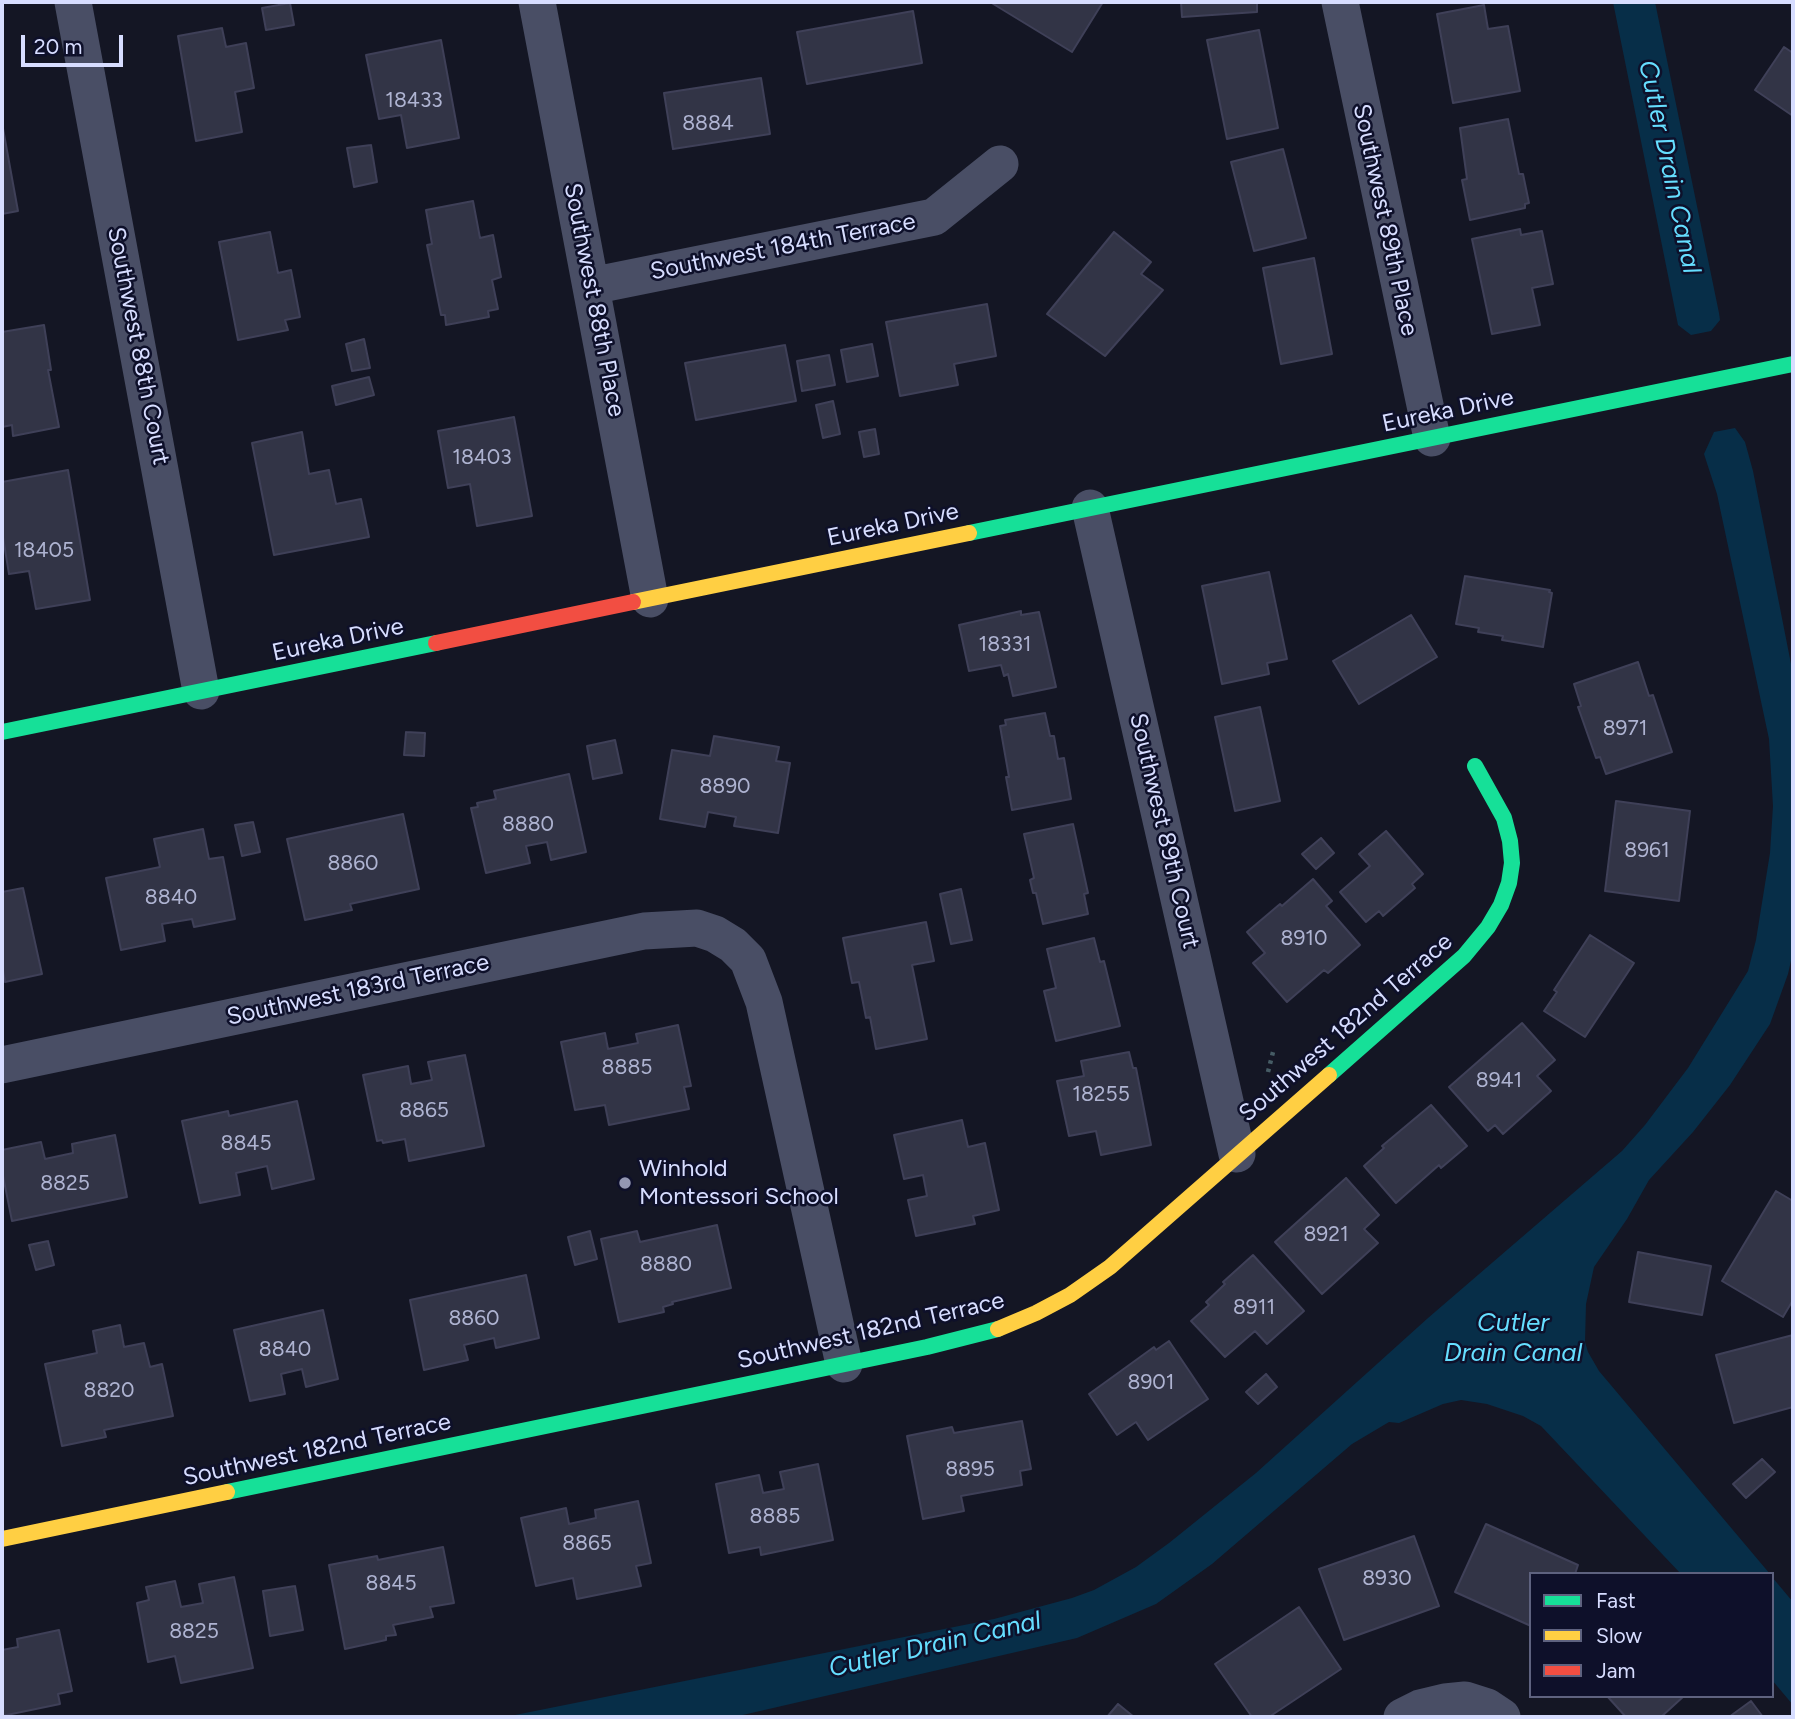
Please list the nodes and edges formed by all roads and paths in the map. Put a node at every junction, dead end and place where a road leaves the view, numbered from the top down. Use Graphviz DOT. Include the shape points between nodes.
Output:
graph roads {
  1 [pos="73,2"];
  2 [pos="537,2"];
  3 [pos="1340,2"];
  4 [pos="1000,164"];
  5 [pos="591,286"];
  6 [pos="1793,364"];
  7 [pos="1432,438"];
  8 [pos="1090,508"];
  9 [pos="650,599"];
  10 [pos="201,691"];
  11 [pos="2,732"];
  12 [pos="1475,766"];
  13 [pos="1273,1052"];
  14 [pos="2,1065"];
  15 [pos="1268,1072"];
  16 [pos="1237,1154"];
  17 [pos="844,1364"];
  18 [pos="2,1539"];
  19 [pos="1402,1717"];
  20 [pos="1502,1717"];
  1 -- 10 [label="street, Southwest 88th Court"];
  2 -- 5 [label="street, Southwest 88th Place"];
  3 -- 7 [label="street, Southwest 89th Place"];
  4 -- 5 [label="street, Southwest 184th Terrace" via="934,217"];
  5 -- 9 [label="street, Southwest 88th Place"];
  6 -- 7 [label="main road, Eureka Drive"];
  7 -- 8 [label="main road, Eureka Drive"];
  8 -- 9 [label="main road, Eureka Drive"];
  8 -- 16 [label="street, Southwest 89th Court"];
  9 -- 10 [label="main road, Eureka Drive"];
  10 -- 11 [label="main road, Eureka Drive"];
  12 -- 16 [label="main road, Southwest 182nd Terrace" via="1504,818 1510,841 1509,883 1488,927 1464,956"];
  13 -- 15 [label="path"];
  14 -- 17 [label="street, Southwest 183rd Terrace" via="645,930 697,928 715,934 748,960 764,1002"];
  16 -- 17 [label="main road, Southwest 182nd Terrace" via="1111,1267 1070,1295 993,1330"];
  17 -- 18 [label="main road, Southwest 182nd Terrace"];
  19 -- 20 [label="street" via="1465,1700"];
}
